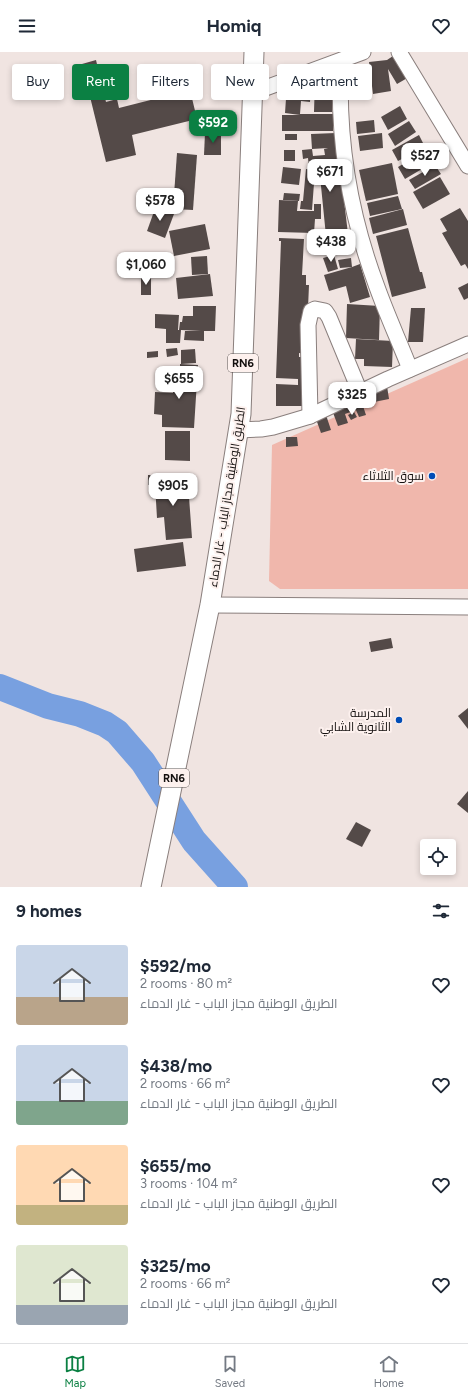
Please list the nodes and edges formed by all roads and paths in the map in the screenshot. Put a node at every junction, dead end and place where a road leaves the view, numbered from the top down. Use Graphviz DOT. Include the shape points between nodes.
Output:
graph roads {
  1 [pos="254,52"];
  2 [pos="363,52"];
  3 [pos="399,52"];
  4 [pos="341,60"];
  5 [pos="253,64"];
  6 [pos="269,87"];
  7 [pos="252,100"];
  8 [pos="463,145"];
  9 [pos="468,166"];
  10 [pos="468,344"];
  11 [pos="410,369"];
  12 [pos="360,392"];
  13 [pos="310,416"];
  14 [pos="238,430"];
  15 [pos="210,605"];
  16 [pos="468,607"];
  17 [pos="151,887"];
  1 -- 5 [label="main road, الطريق الوطنية مجاز الباب - غار الدماء / RN6"];
  2 -- 4 [label="street"];
  3 -- 8 [label="street"];
  4 -- 6 [label="street"];
  4 -- 11 [label="street" via="340,120 354,208 377,286"];
  7 -- 14 [label="main road, الطريق الوطنية مجاز الباب - غار الدماء / RN6" via="241,414"];
  8 -- 9 [label="street"];
  10 -- 11 [label="street"];
  11 -- 12 [label="street"];
  12 -- 13 [label="street"];
  12 -- 13 [label="street" via="329,317 325,311 315,309 311,311 308,325"];
  13 -- 14 [label="street" via="273,427"];
  14 -- 15 [label="main road, الطريق الوطنية مجاز الباب - غار الدماء / RN6"];
  15 -- 16 [label="street"];
  15 -- 17 [label="main road, الطريق الوطنية مجاز الباب - غار الدماء / RN6"];
}
